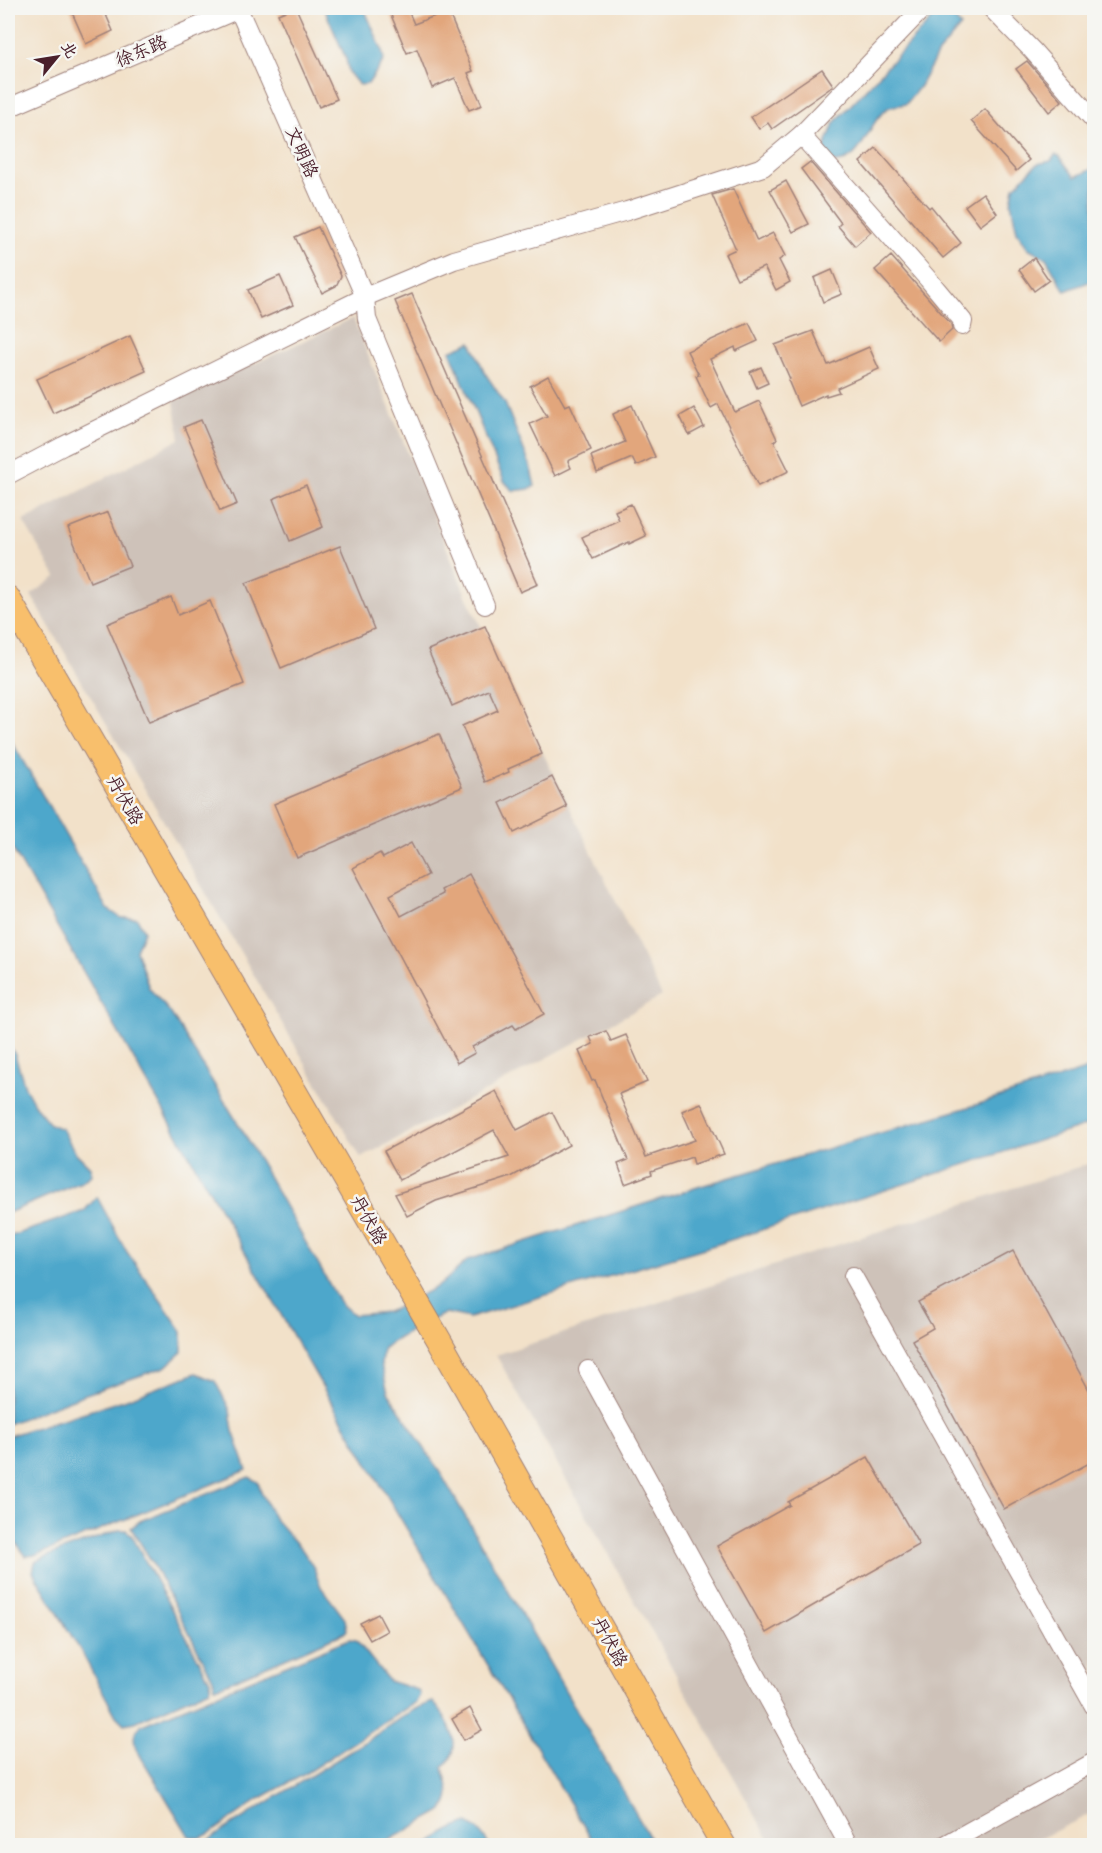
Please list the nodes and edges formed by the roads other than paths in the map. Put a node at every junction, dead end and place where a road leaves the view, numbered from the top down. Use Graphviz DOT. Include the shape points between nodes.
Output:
graph roads {
  1 [pos="239,8"];
  2 [pos="923,8"];
  3 [pos="991,8"];
  4 [pos="8,108"];
  5 [pos="1095,120"];
  6 [pos="801,135"];
  7 [pos="365,297"];
  8 [pos="962,326"];
  9 [pos="8,475"];
  10 [pos="8,598"];
  11 [pos="485,605"];
  12 [pos="853,1276"];
  13 [pos="588,1370"];
  14 [pos="1095,1706"];
  15 [pos="1095,1762"];
  16 [pos="724,1845"];
  17 [pos="849,1845"];
  18 [pos="943,1845"];
  1 -- 4 [label="street, 徐东路"];
  1 -- 7 [label="street, 文明路"];
  2 -- 6 [label="street"];
  3 -- 5 [label="street"];
  6 -- 7 [label="street" via="763,167 454,260"];
  6 -- 8 [label="street" via="928,279 963,321"];
  7 -- 9 [label="street"];
  7 -- 11 [label="street, 文明路" via="367,319"];
  10 -- 16 [label="main road, 丹伏路" via="399,1270"];
  12 -- 14 [label="street"];
  13 -- 17 [label="street"];
  15 -- 18 [label="street"];
}
